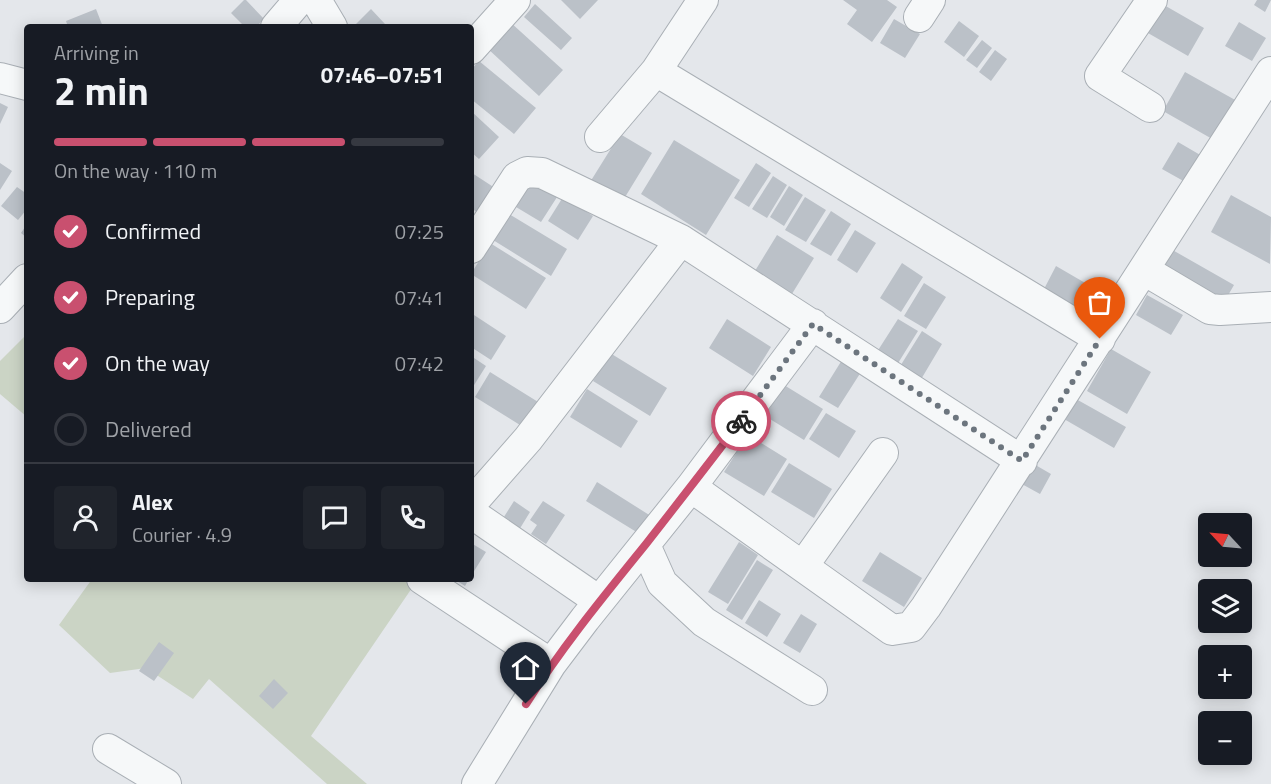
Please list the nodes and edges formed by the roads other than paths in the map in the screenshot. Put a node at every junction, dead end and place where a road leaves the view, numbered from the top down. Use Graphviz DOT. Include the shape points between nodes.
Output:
graph roads {
  1 [pos="299,0"];
  2 [pos="316,0"];
  3 [pos="515,0"];
  4 [pos="703,0"];
  5 [pos="1152,0"];
  6 [pos="279,24"];
  7 [pos="331,24"];
  8 [pos="474,46"];
  9 [pos="656,71"];
  10 [pos="1271,72"];
  11 [pos="0,78"];
  12 [pos="24,84"];
  13 [pos="1150,107"];
  14 [pos="600,137"];
  15 [pos="681,240"];
  16 [pos="474,243"];
  17 [pos="1144,270"];
  18 [pos="24,282"];
  19 [pos="1271,307"];
  20 [pos="0,308"];
  21 [pos="813,324"];
  22 [pos="1100,339"];
  23 [pos="883,453"];
  24 [pos="1022,461"];
  25 [pos="691,487"];
  26 [pos="474,501"];
  27 [pos="474,515"];
  28 [pos="645,545"];
  29 [pos="803,566"];
  30 [pos="427,582"];
  31 [pos="599,601"];
  32 [pos="551,664"];
  33 [pos="812,690"];
  34 [pos="108,749"];
  35 [pos="166,784"];
  36 [pos="477,784"];
  1 -- 6 [label="street"];
  2 -- 7 [label="street"];
  3 -- 8 [label="street"];
  4 -- 9 [label="street"];
  5 -- 13 [label="street" via="1100,76"];
  9 -- 14 [label="street"];
  9 -- 22 [label="street"];
  10 -- 17 [label="street"];
  11 -- 12 [label="street"];
  15 -- 16 [label="street" via="542,172 527,172 517,177"];
  15 -- 21 [label="street"];
  15 -- 26 [label="street" via="528,439"];
  17 -- 19 [label="street" via="1210,309"];
  17 -- 22 [label="street"];
  18 -- 20 [label="street"];
  21 -- 24 [label="street"];
  21 -- 25 [label="street"];
  22 -- 24 [label="street"];
  23 -- 29 [label="street"];
  24 -- 29 [label="street" via="911,627 892,630"];
  25 -- 28 [label="street"];
  25 -- 29 [label="street"];
  27 -- 31 [label="street"];
  28 -- 31 [label="street"];
  28 -- 33 [label="street" via="662,583 704,622"];
  30 -- 32 [label="street"];
  31 -- 32 [label="street"];
  32 -- 36 [label="street"];
  34 -- 35 [label="street"];
}
